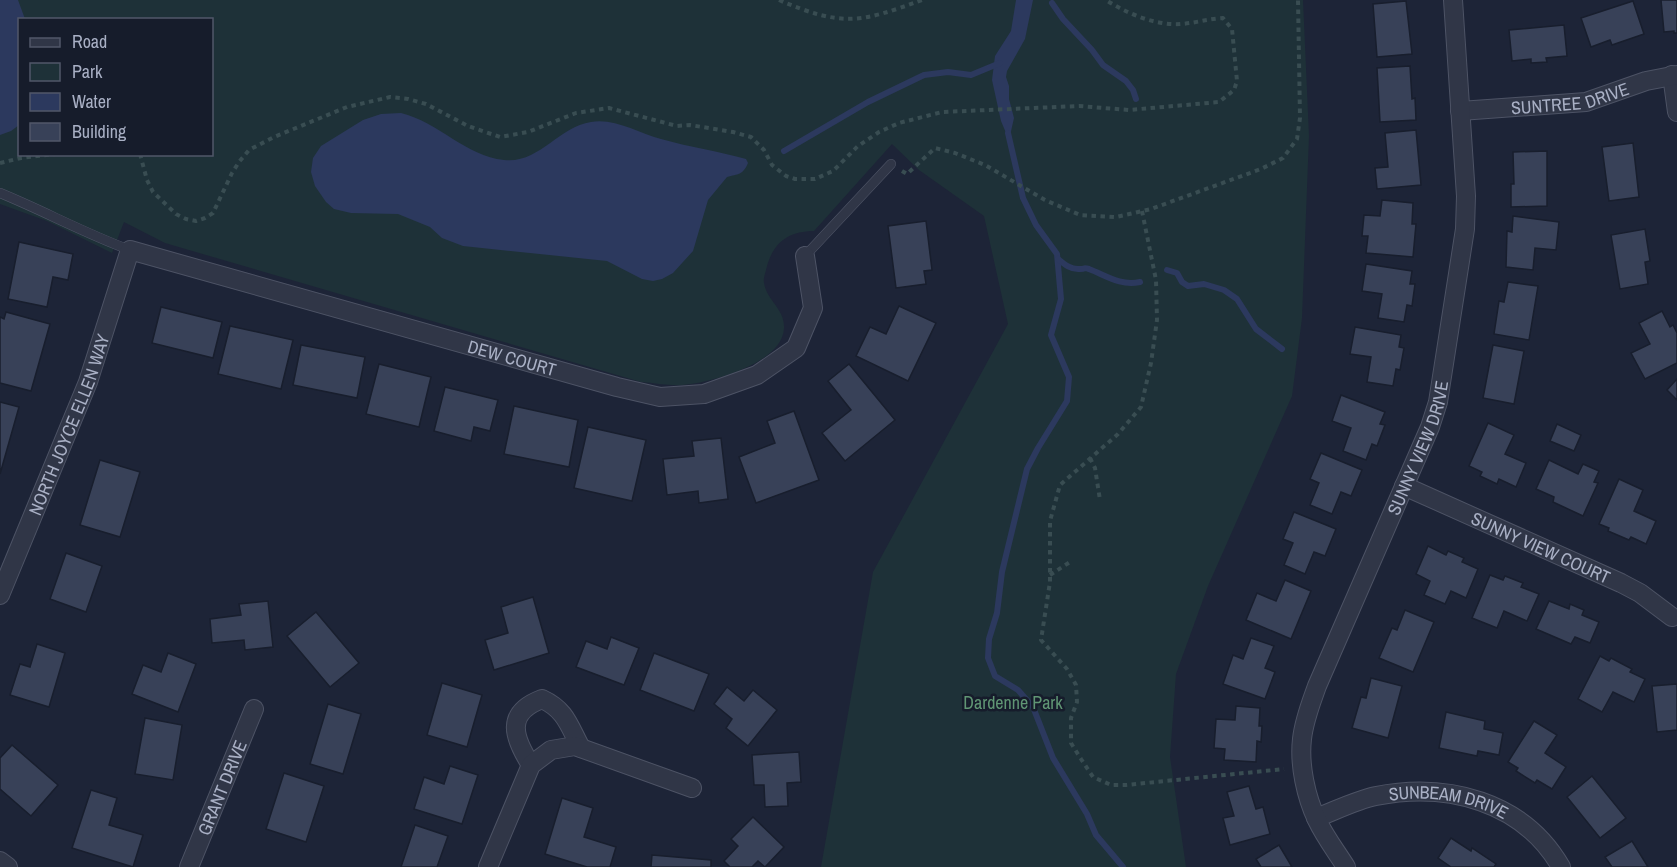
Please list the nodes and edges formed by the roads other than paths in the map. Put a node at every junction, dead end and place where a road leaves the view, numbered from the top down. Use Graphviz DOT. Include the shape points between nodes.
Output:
graph roads {
  1 [pos="1453,0"];
  2 [pos="1675,75"];
  3 [pos="1460,111"];
  4 [pos="1677,111"];
  5 [pos="891,164"];
  6 [pos="0,194"];
  7 [pos="130,250"];
  8 [pos="805,256"];
  9 [pos="1404,486"];
  10 [pos="0,595"];
  11 [pos="1672,618"];
  12 [pos="254,709"];
  13 [pos="581,748"];
  14 [pos="531,765"];
  15 [pos="692,788"];
  16 [pos="1316,818"];
  17 [pos="0,861"];
  18 [pos="8,867"];
  19 [pos="189,867"];
  20 [pos="488,867"];
  21 [pos="1346,867"];
  22 [pos="1561,867"];
  1 -- 3 [label="street, SUNNY VIEW DRIVE"];
  2 -- 3 [label="street, SUNTREE DRIVE" via="1586,102"];
  2 -- 4 [label="street"];
  3 -- 9 [label="street, SUNNY VIEW DRIVE" via="1465,229 1438,402"];
  5 -- 8 [label="lane"];
  6 -- 7 [label="lane"];
  7 -- 8 [label="street, DEW COURT" via="660,397 704,394 757,375 795,348 813,308"];
  7 -- 10 [label="street, NORTH JOYCE ELLEN WAY" via="88,382"];
  9 -- 11 [label="street, SUNNY VIEW COURT" via="1621,583"];
  9 -- 16 [label="street, SUNNY VIEW DRIVE" via="1307,713 1303,767"];
  12 -- 19 [label="street, GRANT DRIVE"];
  13 -- 14 [label="street" via="551,750"];
  13 -- 14 [label="street" via="565,716 542,699 528,704 518,716 516,737"];
  13 -- 15 [label="street"];
  14 -- 20 [label="street"];
  16 -- 21 [label="street, SUNNY VIEW DRIVE"];
  16 -- 22 [label="street, SUNBEAM DRIVE" via="1375,796 1423,791 1469,796 1519,820"];
  17 -- 18 [label="street"];
}
